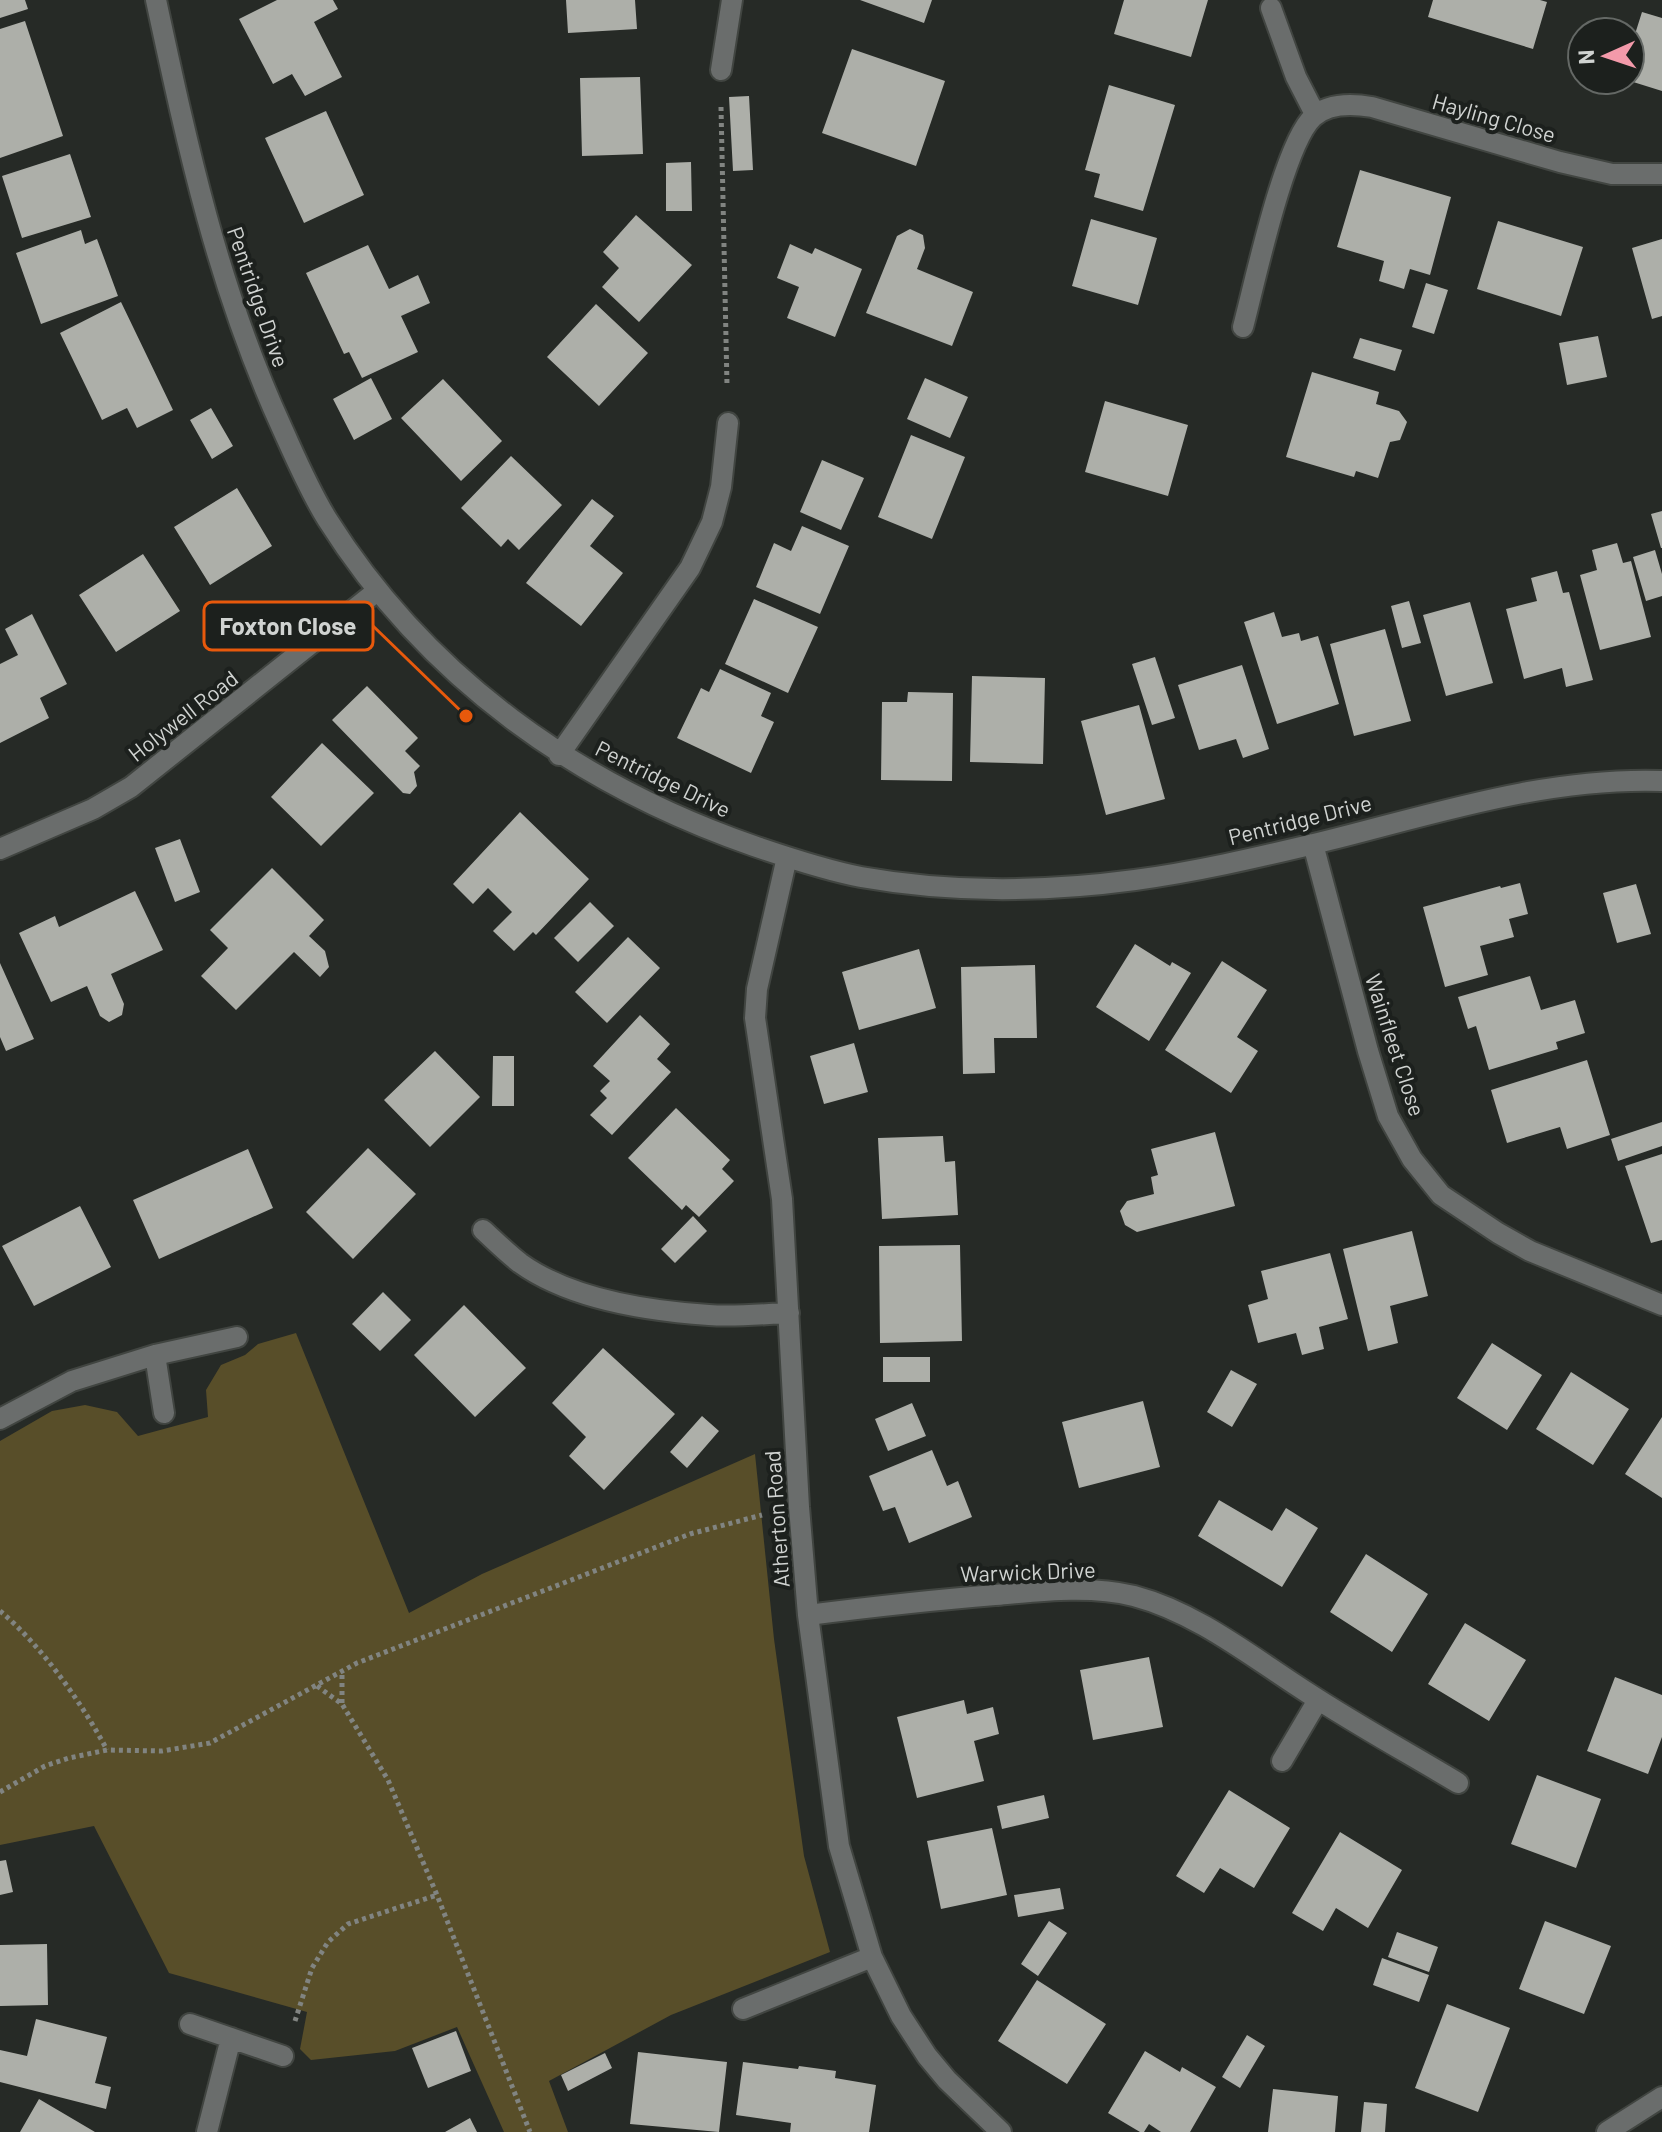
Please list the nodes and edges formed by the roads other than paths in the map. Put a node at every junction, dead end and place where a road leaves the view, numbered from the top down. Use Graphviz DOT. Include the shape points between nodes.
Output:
graph roads {
  1 [pos="156,0"];
  2 [pos="732,0"];
  3 [pos="1271,8"];
  4 [pos="721,70"];
  5 [pos="1315,114"];
  6 [pos="1662,174"];
  7 [pos="1243,327"];
  8 [pos="728,423"];
  9 [pos="377,591"];
  10 [pos="559,755"];
  11 [pos="1662,781"];
  12 [pos="1313,844"];
  13 [pos="0,849"];
  14 [pos="787,857"];
  15 [pos="483,1230"];
  16 [pos="1662,1305"];
  17 [pos="789,1313"];
  18 [pos="237,1337"];
  19 [pos="155,1355"];
  20 [pos="164,1413"];
  21 [pos="0,1419"];
  22 [pos="808,1615"];
  23 [pos="1318,1700"];
  24 [pos="1282,1761"];
  25 [pos="1458,1783"];
  26 [pos="872,1957"];
  27 [pos="743,2009"];
  28 [pos="190,2024"];
  29 [pos="231,2038"];
  30 [pos="283,2056"];
  31 [pos="1662,2097"];
  32 [pos="207,2132"];
  33 [pos="1001,2132"];
  34 [pos="1607,2132"];
  1 -- 9 [label="street, Pentridge Drive" via="197,189 232,306 302,471"];
  2 -- 4 [label="street"];
  3 -- 5 [label="street"];
  5 -- 6 [label="street, Hayling Close" via="1353,104 1612,174"];
  5 -- 7 [label="street" via="1302,130 1286,169"];
  8 -- 10 [label="street" via="712,522 690,568"];
  9 -- 10 [label="street, Pentridge Drive" via="471,689"];
  9 -- 13 [label="street, Holywell Road" via="131,787"];
  10 -- 14 [label="street, Pentridge Drive" via="700,827"];
  11 -- 12 [label="street, Pentridge Drive" via="1616,779 1464,803"];
  12 -- 14 [label="street, Pentridge Drive" via="1131,881 1021,888 874,878"];
  12 -- 16 [label="street, Wainfleet Close" via="1384,1103 1412,1159 1441,1195 1498,1233"];
  14 -- 17 [label="street, Atherton Road" via="755,1018 782,1199"];
  15 -- 17 [label="street" via="521,1263 597,1297 710,1315"];
  17 -- 22 [label="street, Atherton Road"];
  18 -- 19 [label="street"];
  19 -- 20 [label="street"];
  19 -- 21 [label="street" via="72,1381"];
  22 -- 23 [label="street, Warwick Drive" via="1028,1592 1131,1595 1171,1608"];
  22 -- 26 [label="street, Atherton Road" via="839,1846"];
  23 -- 24 [label="street"];
  23 -- 25 [label="street, Warwick Drive"];
  26 -- 27 [label="street"];
  26 -- 33 [label="street, Atherton Road" via="927,2056"];
  28 -- 29 [label="street"];
  29 -- 30 [label="street"];
  29 -- 32 [label="street"];
  31 -- 34 [label="street"];
}
